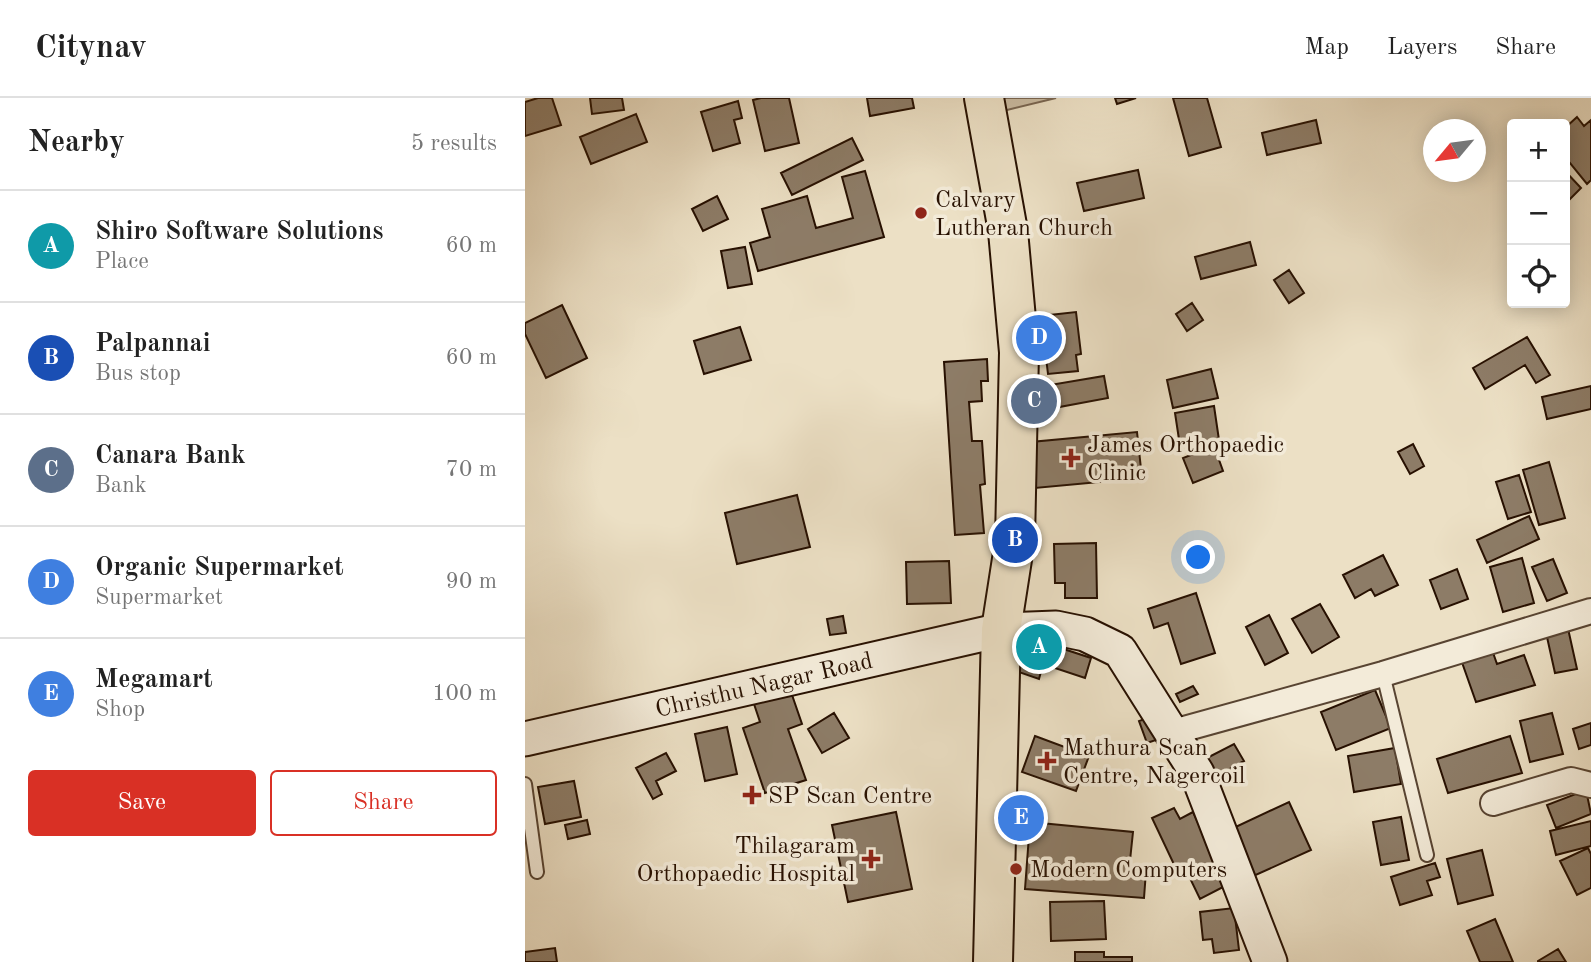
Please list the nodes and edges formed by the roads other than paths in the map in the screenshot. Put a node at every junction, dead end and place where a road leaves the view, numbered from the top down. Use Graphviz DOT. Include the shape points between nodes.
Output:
graph roads {
  1 [pos="984,98"];
  2 [pos="1591,611"];
  3 [pos="1001,630"];
  4 [pos="1383,674"];
  5 [pos="1173,732"];
  6 [pos="525,739"];
  7 [pos="525,784"];
  8 [pos="1591,785"];
  9 [pos="1493,803"];
  10 [pos="1427,855"];
  11 [pos="537,872"];
  12 [pos="993,962"];
  13 [pos="1270,962"];
  1 -- 3 [label="highway" via="1008,231 1019,352 1014,540"];
  2 -- 4 [label="street"];
  3 -- 5 [label="street, Christhu Nagar Road" via="1056,628 1102,640 1120,651"];
  3 -- 6 [label="street, Christhu Nagar Road"];
  3 -- 12 [label="highway"];
  4 -- 5 [label="street"];
  4 -- 10 [label="lane"];
  5 -- 13 [label="street, Christhu Nagar Road" via="1197,773"];
  7 -- 11 [label="lane"];
  8 -- 9 [label="street" via="1571,780"];
}
